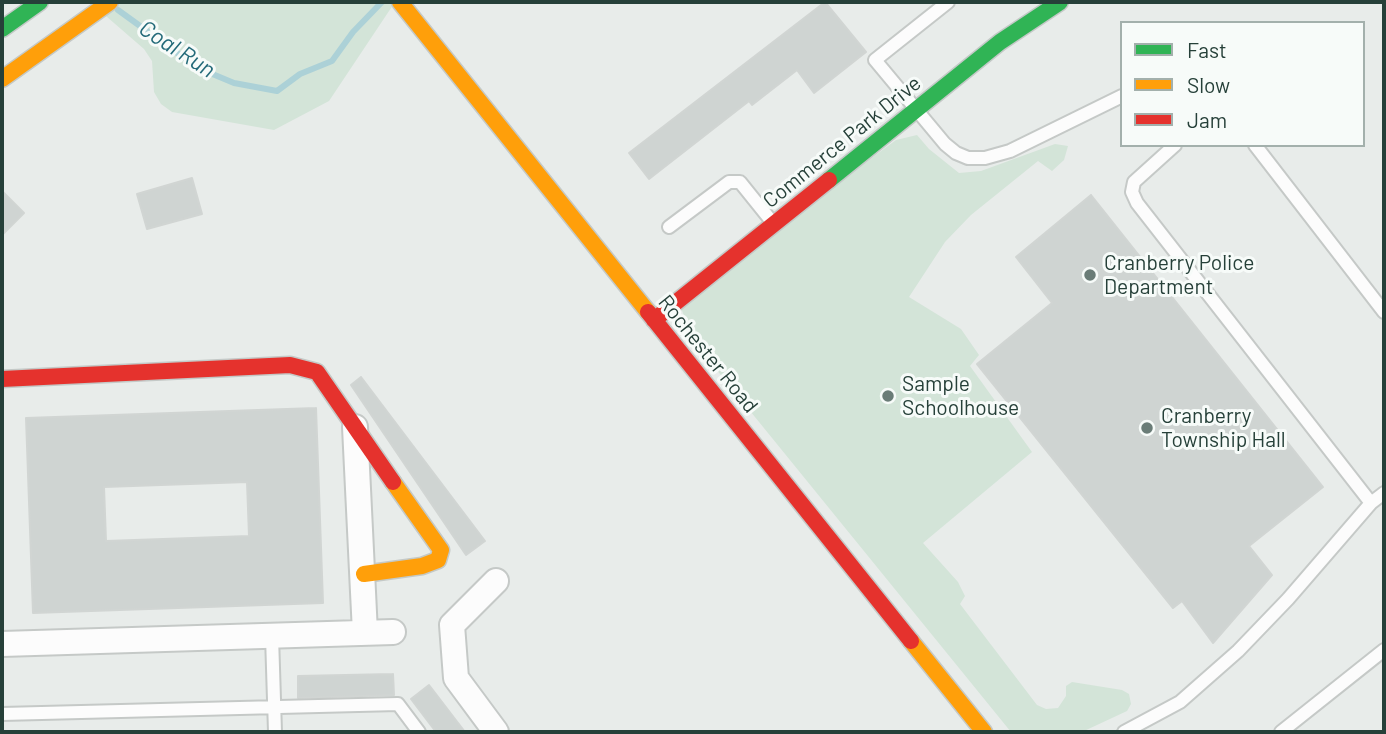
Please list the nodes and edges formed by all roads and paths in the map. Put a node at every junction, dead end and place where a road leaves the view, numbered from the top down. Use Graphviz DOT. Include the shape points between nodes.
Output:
graph roads {
  1 [pos="40,2"];
  2 [pos="400,2"];
  3 [pos="948,2"];
  4 [pos="1058,2"];
  5 [pos="104,6"];
  6 [pos="2,29"];
  7 [pos="2,79"];
  8 [pos="1120,97"];
  9 [pos="916,108"];
  10 [pos="1172,147"];
  11 [pos="1257,147"];
  12 [pos="774,223"];
  13 [pos="669,227"];
  14 [pos="1384,312"];
  15 [pos="654,320"];
  16 [pos="2,379"];
  17 [pos="355,425"];
  18 [pos="1384,493"];
  19 [pos="1371,503"];
  20 [pos="364,574"];
  21 [pos="496,581"];
  22 [pos="393,632"];
  23 [pos="365,633"];
  24 [pos="272,636"];
  25 [pos="2,645"];
  26 [pos="1384,650"];
  27 [pos="274,709"];
  28 [pos="2,714"];
  29 [pos="275,732"];
  30 [pos="419,732"];
  31 [pos="496,732"];
  32 [pos="984,732"];
  33 [pos="1124,732"];
  34 [pos="1281,732"];
  1 -- 6 [label="street"];
  2 -- 15 [label="street, Rochester Road"];
  3 -- 9 [label="lane" via="875,60"];
  4 -- 9 [label="street, Commerce Park Drive"];
  5 -- 7 [label="street"];
  8 -- 9 [label="lane" via="1010,151 985,158 956,153"];
  9 -- 12 [label="street, Commerce Park Drive"];
  10 -- 19 [label="lane" via="1134,182 1136,203"];
  11 -- 14 [label="lane"];
  12 -- 13 [label="lane" via="740,182 729,182"];
  12 -- 15 [label="street, Commerce Park Drive"];
  15 -- 32 [label="street, Rochester Road"];
  16 -- 17 [label="street" via="303,366 317,372"];
  17 -- 20 [label="street"];
  17 -- 20 [label="street" via="441,550 438,560 422,566"];
  18 -- 19 [label="lane"];
  19 -- 33 [label="lane" via="1238,651 1180,702"];
  20 -- 23 [label="street"];
  21 -- 31 [label="street" via="452,625 456,678"];
  22 -- 23 [label="street"];
  23 -- 24 [label="street"];
  24 -- 25 [label="street"];
  24 -- 27 [label="lane"];
  26 -- 34 [label="lane"];
  27 -- 28 [label="lane"];
  27 -- 29 [label="lane"];
  27 -- 30 [label="lane" via="398,704"];
}
